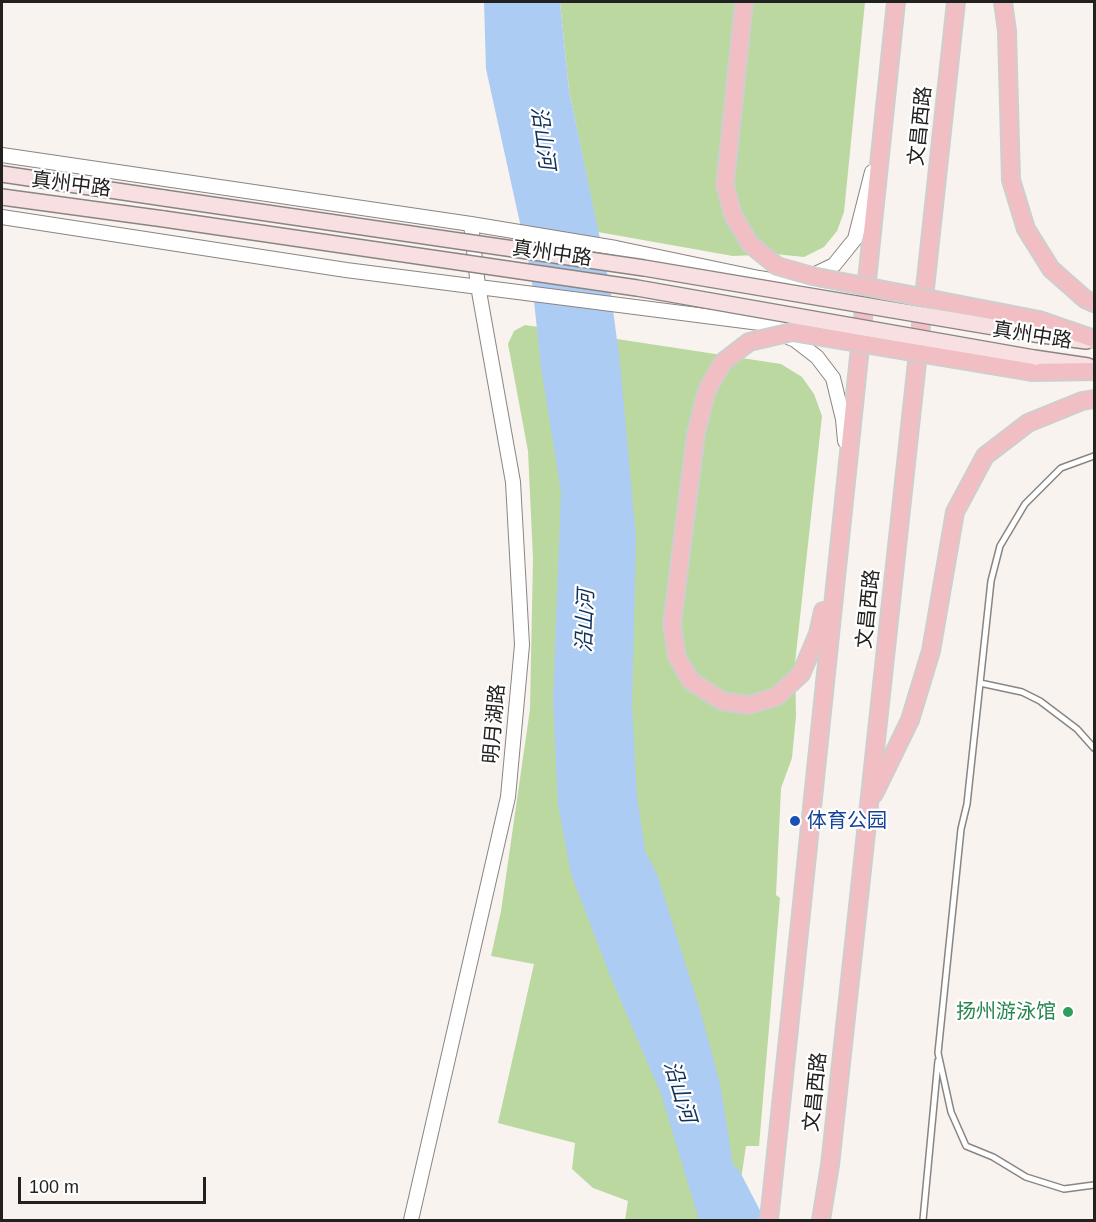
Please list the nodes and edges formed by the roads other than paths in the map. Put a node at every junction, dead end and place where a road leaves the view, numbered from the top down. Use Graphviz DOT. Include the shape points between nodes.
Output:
graph roads {
  1 [pos="744,2"];
  2 [pos="884,2"];
  3 [pos="896,2"];
  4 [pos="956,2"];
  5 [pos="1003,2"];
  6 [pos="889,69"];
  7 [pos="884,120"];
  8 [pos="2,155"];
  9 [pos="2,174"];
  10 [pos="2,197"];
  11 [pos="2,217"];
  12 [pos="471,224"];
  13 [pos="759,278"];
  14 [pos="478,286"];
  15 [pos="866,295"];
  16 [pos="1095,303"];
  17 [pos="923,306"];
  18 [pos="748,322"];
  19 [pos="1037,327"];
  20 [pos="862,335"];
  21 [pos="1095,341"];
  22 [pos="919,344"];
  23 [pos="1033,365"];
  24 [pos="1095,369"];
  25 [pos="1095,399"];
  26 [pos="1095,456"];
  27 [pos="848,468"];
  28 [pos="842,519"];
  29 [pos="980,683"];
  30 [pos="1095,748"];
  31 [pos="869,806"];
  32 [pos="938,1053"];
  33 [pos="1095,1185"];
  34 [pos="770,1216"];
  35 [pos="411,1221"];
  36 [pos="821,1221"];
  37 [pos="923,1221"];
  1 -- 19 [label="main road, bridge" via="725,184 734,215 750,244 777,266"];
  2 -- 6 [label="main road"];
  3 -- 6 [label="main road, 文昌西路"];
  4 -- 17 [label="main road, 文昌西路"];
  5 -- 16 [label="main road" via="1011,180 1017,200 1026,229 1051,269"];
  6 -- 7 [label="main road, 文昌西路"];
  7 -- 13 [label="street" via="855,239 834,266 806,279"];
  7 -- 15 [label="main road, 文昌西路"];
  8 -- 12 [label="street, 真州中路"];
  9 -- 19 [label="main road, 真州中路, bridge"];
  10 -- 23 [label="main road, 真州中路, bridge" via="637,288"];
  11 -- 14 [label="street, 真州中路" via="346,270"];
  12 -- 13 [label="street, 真州中路" via="616,248"];
  12 -- 14 [label="street, 明月湖路"];
  13 -- 15 [label="street, 真州中路"];
  14 -- 18 [label="street, 真州中路"];
  14 -- 35 [label="street, 明月湖路" via="513,482 522,645 508,797"];
  15 -- 17 [label="street, 真州中路"];
  15 -- 20 [label="main road, 文昌西路"];
  17 -- 22 [label="main road, 文昌西路"];
  18 -- 20 [label="street, 真州中路"];
  18 -- 27 [label="street" via="795,340 817,357 833,378"];
  19 -- 21 [label="main road"];
  20 -- 22 [label="street, 真州中路"];
  20 -- 27 [label="main road, 文昌西路"];
  22 -- 31 [label="main road, 文昌西路"];
  23 -- 24 [label="main road"];
  23 -- 28 [label="main road, bridge" via="792,332 749,342 723,362 706,390 696,433 672,624 677,657 691,681 722,701 748,705 776,697 801,674 818,634"];
  25 -- 31 [label="main road" via="1029,423 985,456 955,512 931,651 910,720"];
  26 -- 29 [label="lane" via="1061,468 1025,504 1000,546 991,580"];
  27 -- 28 [label="main road, 文昌西路"];
  28 -- 34 [label="main road, 文昌西路"];
  29 -- 30 [label="lane" via="1022,692 1040,701"];
  29 -- 32 [label="lane"];
  31 -- 36 [label="main road, 文昌西路"];
  32 -- 33 [label="lane" via="951,1112 966,1146 1026,1177 1064,1190"];
  32 -- 37 [label="lane"];
}
